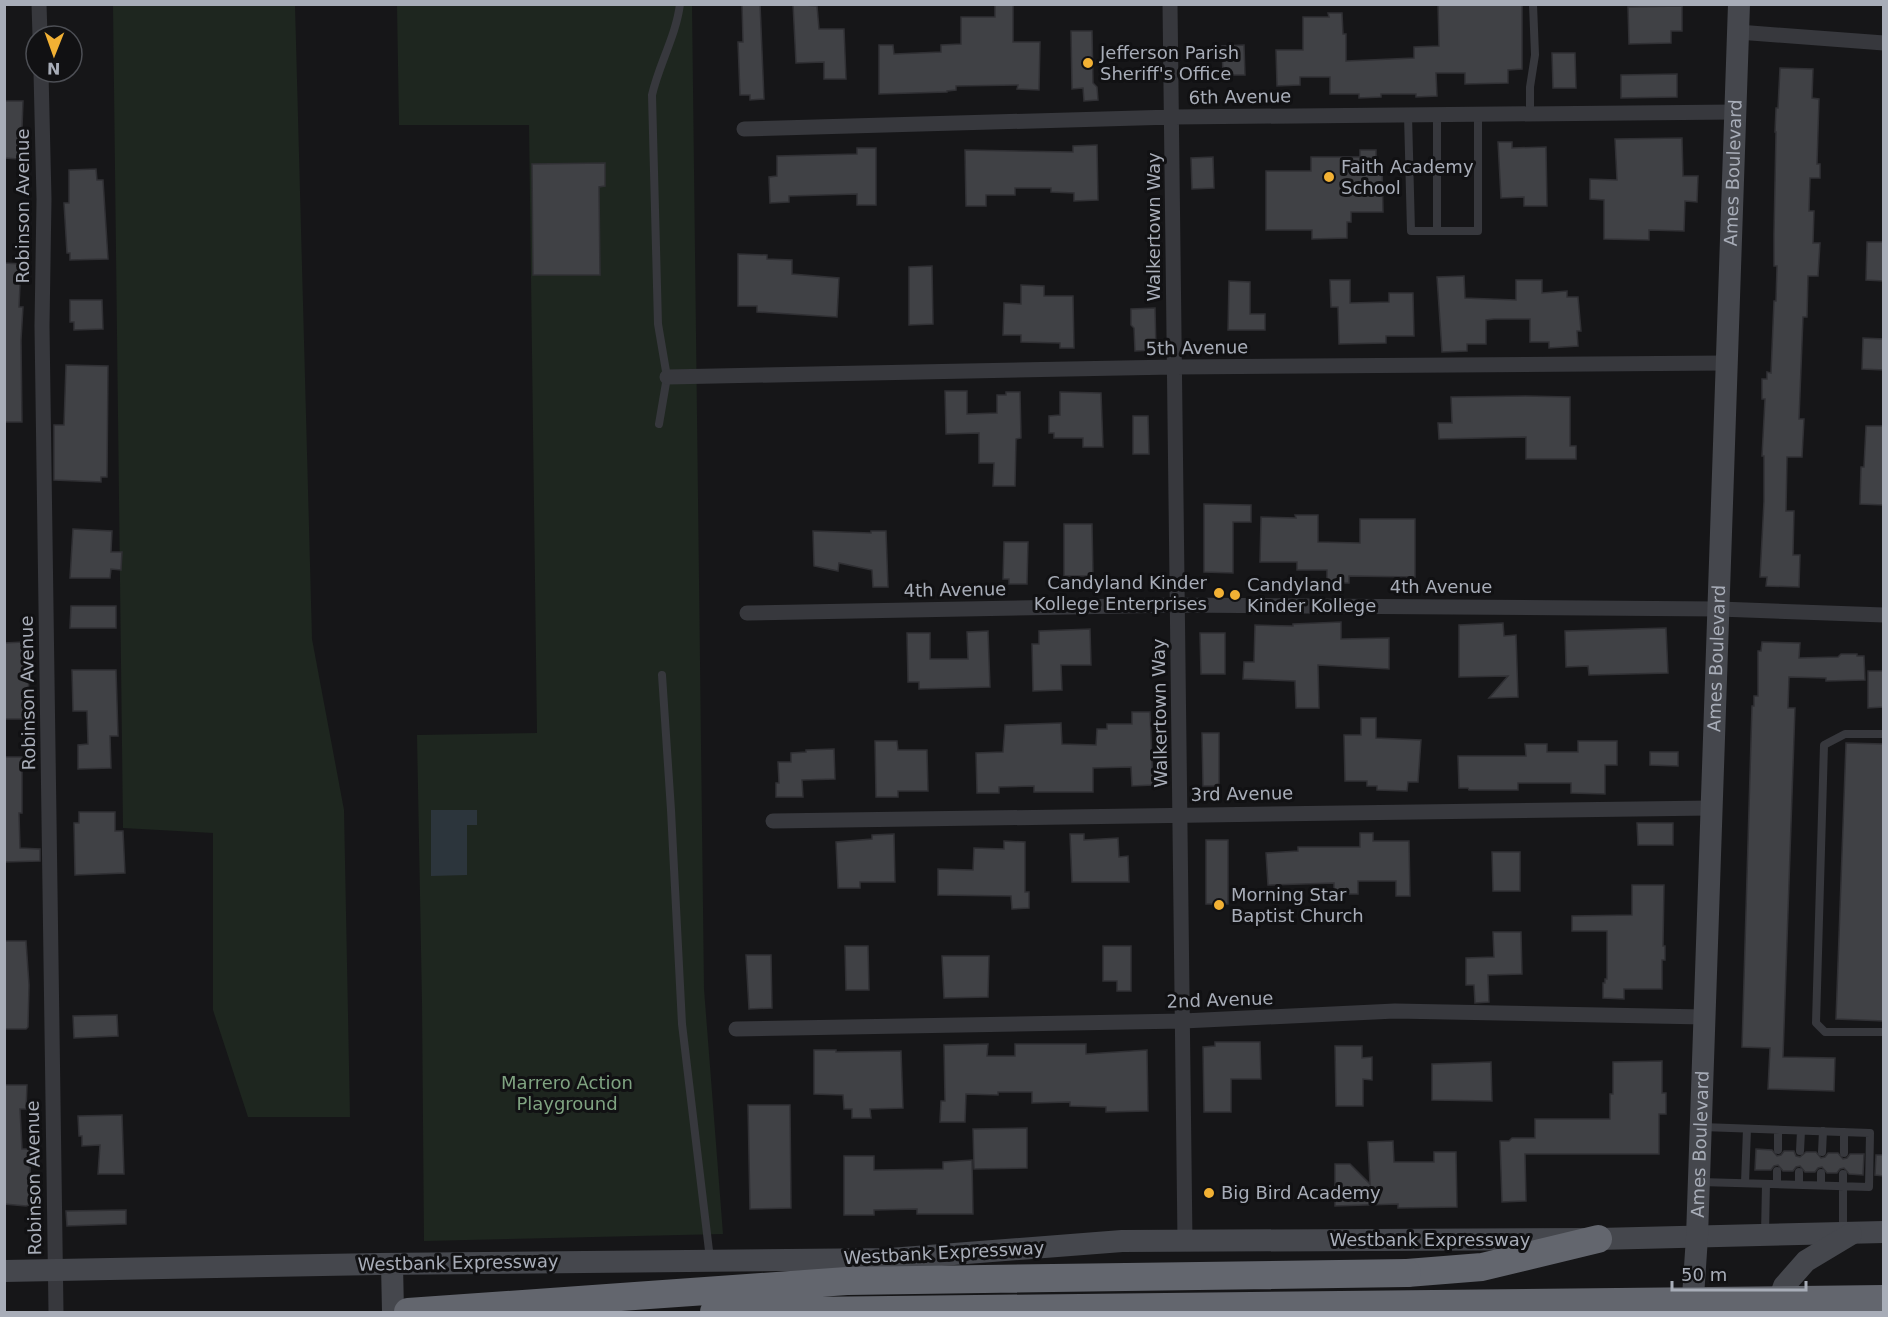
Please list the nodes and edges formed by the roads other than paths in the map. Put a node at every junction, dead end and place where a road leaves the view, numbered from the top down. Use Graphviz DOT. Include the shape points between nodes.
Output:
graph roads {
  1 [pos="39,4"];
  2 [pos="680,4"];
  3 [pos="1170,4"];
  4 [pos="1533,4"];
  5 [pos="1739,4"];
  6 [pos="40,24"];
  7 [pos="1738,32"];
  8 [pos="1884,43"];
  9 [pos="41,84"];
  10 [pos="1735,112"];
  11 [pos="1530,114"];
  12 [pos="1408,115"];
  13 [pos="1437,115"];
  14 [pos="1478,115"];
  15 [pos="1173,117"];
  16 [pos="744,129"];
  17 [pos="1437,231"];
  18 [pos="1726,363"];
  19 [pos="1174,367"];
  20 [pos="667,378"];
  21 [pos="658,423"];
  22 [pos="1178,605"];
  23 [pos="1719,609"];
  24 [pos="747,613"];
  25 [pos="1884,615"];
  26 [pos="662,675"];
  27 [pos="1884,734"];
  28 [pos="1711,808"];
  29 [pos="1180,815"];
  30 [pos="773,821"];
  31 [pos="1705,1017"];
  32 [pos="1183,1021"];
  33 [pos="736,1029"];
  34 [pos="1884,1032"];
  35 [pos="1701,1127"];
  36 [pos="1747,1129"];
  37 [pos="1778,1130"];
  38 [pos="1801,1131"];
  39 [pos="1823,1131"];
  40 [pos="1844,1132"];
  41 [pos="1778,1150"];
  42 [pos="1800,1151"];
  43 [pos="1822,1152"];
  44 [pos="1844,1153"];
  45 [pos="1777,1171"];
  46 [pos="1799,1172"];
  47 [pos="1821,1173"];
  48 [pos="1843,1174"];
  49 [pos="1699,1182"];
  50 [pos="1745,1183"];
  51 [pos="1766,1184"];
  52 [pos="1777,1184"];
  53 [pos="1799,1185"];
  54 [pos="1821,1185"];
  55 [pos="1843,1186"];
  56 [pos="1884,1232"];
  57 [pos="1847,1233"];
  58 [pos="1765,1236"];
  59 [pos="1697,1238"];
  60 [pos="1598,1239"];
  61 [pos="1185,1241"];
  62 [pos="710,1261"];
  63 [pos="392,1264"];
  64 [pos="4,1271"];
  65 [pos="54,1271"];
  66 [pos="1884,1299"];
  67 [pos="56,1312"];
  68 [pos="393,1312"];
  69 [pos="408,1312"];
  70 [pos="712,1312"];
  71 [pos="1692,1312"];
  72 [pos="1775,1312"];
  1 -- 6 [label="street"];
  2 -- 20 [label="lane" via="652,95 658,324"];
  3 -- 15 [label="street, Walkertown Way"];
  4 -- 11 [label="lane" via="1535,55"];
  5 -- 7 [label="main road, Ames Boulevard"];
  7 -- 8 [label="street"];
  7 -- 10 [label="main road, Ames Boulevard"];
  9 -- 65 [label="street, Robinson Avenue"];
  10 -- 11 [label="street, 6th Avenue"];
  10 -- 18 [label="main road, Ames Boulevard"];
  11 -- 14 [label="street, 6th Avenue"];
  12 -- 13 [label="street, 6th Avenue"];
  12 -- 15 [label="street, 6th Avenue"];
  12 -- 17 [label="lane" via="1411,231"];
  13 -- 14 [label="street, 6th Avenue"];
  13 -- 17 [label="lane"];
  14 -- 17 [label="lane" via="1478,231"];
  15 -- 16 [label="street, 6th Avenue"];
  15 -- 19 [label="street, Walkertown Way"];
  18 -- 19 [label="street, 5th Avenue"];
  18 -- 23 [label="main road, Ames Boulevard"];
  19 -- 20 [label="street, 5th Avenue"];
  19 -- 22 [label="street, Walkertown Way"];
  20 -- 21 [label="lane"];
  22 -- 23 [label="street, 4th Avenue"];
  22 -- 24 [label="street, 4th Avenue"];
  22 -- 29 [label="street, Walkertown Way"];
  23 -- 25 [label="street, 4th Avenue"];
  23 -- 28 [label="main road, Ames Boulevard"];
  26 -- 62 [label="lane" via="682,1024"];
  27 -- 34 [label="lane" via="1845,734 1824,745 1816,1023 1825,1032"];
  28 -- 29 [label="street, 3rd Avenue"];
  28 -- 31 [label="main road, Ames Boulevard"];
  29 -- 30 [label="street, 3rd Avenue"];
  29 -- 32 [label="street, Walkertown Way"];
  31 -- 32 [label="street, 2nd Avenue" via="1395,1011"];
  31 -- 35 [label="main road, Ames Boulevard"];
  32 -- 33 [label="street, 2nd Avenue"];
  32 -- 61 [label="street, Walkertown Way"];
  35 -- 36 [label="lane"];
  35 -- 49 [label="main road, Ames Boulevard"];
  36 -- 37 [label="lane"];
  36 -- 50 [label="lane"];
  37 -- 38 [label="lane"];
  37 -- 41 [label="lane"];
  38 -- 39 [label="lane"];
  38 -- 42 [label="lane"];
  39 -- 40 [label="lane"];
  39 -- 43 [label="lane"];
  40 -- 44 [label="lane"];
  40 -- 55 [label="lane" via="1870,1133 1869,1187"];
  45 -- 52 [label="lane"];
  46 -- 53 [label="lane"];
  47 -- 54 [label="lane"];
  48 -- 55 [label="lane"];
  49 -- 50 [label="lane"];
  49 -- 59 [label="main road, Ames Boulevard"];
  50 -- 51 [label="lane"];
  51 -- 52 [label="lane"];
  51 -- 58 [label="lane"];
  52 -- 53 [label="lane"];
  53 -- 54 [label="lane"];
  54 -- 55 [label="lane"];
  55 -- 57 [label="lane"];
  56 -- 57 [label="main road, Westbank Expressway"];
  57 -- 58 [label="main road, Westbank Expressway"];
  57 -- 72 [label="main road" via="1806,1261 1784,1286"];
  58 -- 59 [label="main road, Westbank Expressway"];
  59 -- 60 [label="main road, Westbank Expressway"];
  59 -- 71 [label="main road, Ames Boulevard"];
  60 -- 61 [label="main road, Westbank Expressway"];
  60 -- 69 [label="highway, bridge" via="1482,1267 1407,1273 847,1281"];
  61 -- 62 [label="main road, Westbank Expressway" via="1122,1241 890,1259"];
  62 -- 63 [label="main road, Westbank Expressway"];
  62 -- 70 [label="main road"];
  63 -- 65 [label="main road, Westbank Expressway"];
  63 -- 68 [label="main road"];
  64 -- 65 [label="main road, Westbank Expressway"];
  65 -- 67 [label="street, Robinson Avenue"];
  66 -- 70 [label="highway, bridge"];
}
